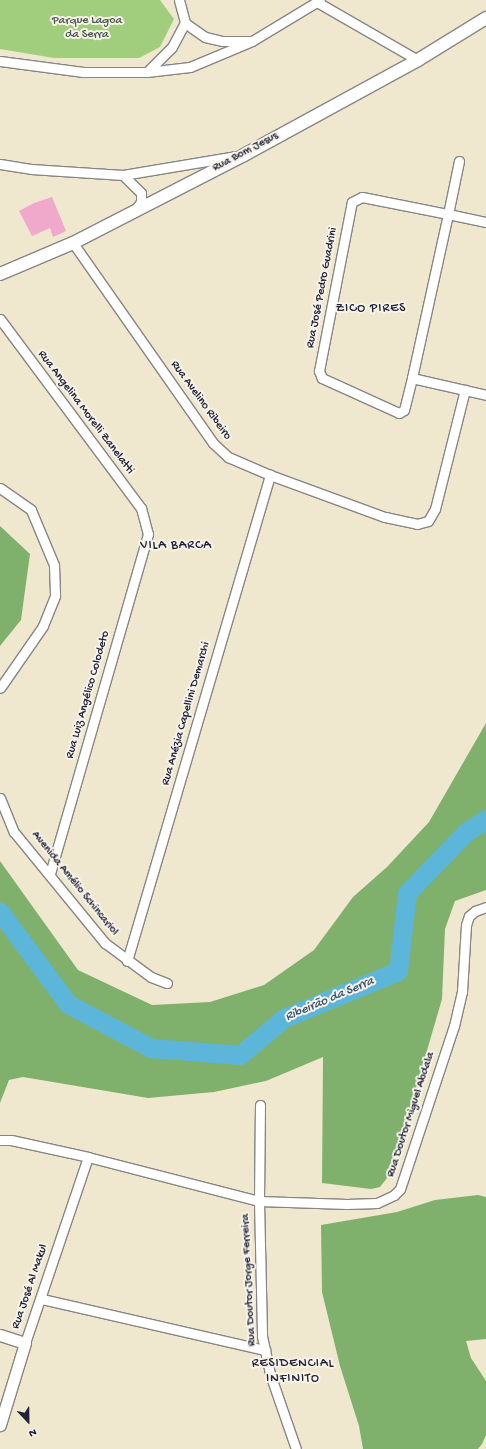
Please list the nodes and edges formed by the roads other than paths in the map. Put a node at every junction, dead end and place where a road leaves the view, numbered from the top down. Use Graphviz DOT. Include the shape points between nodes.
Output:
graph roads {
  1 [pos="178,1"];
  2 [pos="319,1"];
  3 [pos="486,18"];
  4 [pos="184,24"];
  5 [pos="252,41"];
  6 [pos="0,60"];
  7 [pos="418,60"];
  8 [pos="147,72"];
  9 [pos="244,155"];
  10 [pos="459,161"];
  11 [pos="0,164"];
  12 [pos="122,175"];
  13 [pos="135,210"];
  14 [pos="448,214"];
  15 [pos="486,222"];
  16 [pos="74,243"];
  17 [pos="2,272"];
  18 [pos="0,319"];
  19 [pos="412,378"];
  20 [pos="464,390"];
  21 [pos="486,395"];
  22 [pos="270,475"];
  23 [pos="0,488"];
  24 [pos="146,523"];
  25 [pos="0,688"];
  26 [pos="0,798"];
  27 [pos="50,872"];
  28 [pos="486,907"];
  29 [pos="127,961"];
  30 [pos="167,983"];
  31 [pos="260,1105"];
  32 [pos="0,1140"];
  33 [pos="88,1157"];
  34 [pos="259,1201"];
  35 [pos="42,1299"];
  36 [pos="0,1335"];
  37 [pos="25,1343"];
  38 [pos="265,1350"];
  39 [pos="0,1425"];
  40 [pos="296,1449"];
  1 -- 4 [label="street"];
  2 -- 5 [label="street"];
  2 -- 7 [label="street"];
  3 -- 7 [label="main road, Rua Bom Jesus"];
  4 -- 5 [label="street" via="205,37 222,41"];
  4 -- 8 [label="street" via="172,47"];
  5 -- 8 [label="street" via="190,67"];
  6 -- 8 [label="street" via="83,72"];
  7 -- 9 [label="main road, Rua Bom Jesus"];
  9 -- 12 [label="street"];
  9 -- 13 [label="main road, Rua Bom Jesus"];
  10 -- 14 [label="street"];
  11 -- 12 [label="street" via="31,169"];
  12 -- 13 [label="street" via="141,193 141,202"];
  13 -- 16 [label="main road, Rua Bom Jesus"];
  14 -- 15 [label="street"];
  14 -- 19 [label="street"];
  14 -- 19 [label="street, Rua José Pedro Guadrini" via="362,197 352,202 319,371 322,378 399,413 404,410"];
  16 -- 17 [label="main road, Rua Bom Jesus"];
  16 -- 22 [label="street, Rua Avelino Ribeiro" via="213,443 228,457"];
  18 -- 24 [label="street, Rua Angelina Morelli Zanelatti" via="141,508"];
  19 -- 20 [label="street"];
  20 -- 21 [label="street"];
  20 -- 22 [label="street, Rua Avelino Ribeiro" via="435,509 428,521 417,524 391,518"];
  22 -- 29 [label="street, Rua Anézia Capellini Demarchi"];
  23 -- 25 [label="street" via="31,510 54,565 55,596 43,626"];
  24 -- 27 [label="street, Rua Luiz Angélico Colodeto" via="148,534 144,551"];
  26 -- 27 [label="street, Avenida Amélio Schincariol" via="14,832"];
  27 -- 29 [label="street, Avenida Amélio Schincariol" via="105,943"];
  28 -- 34 [label="street, Rua Doutor Miguel Abdala" via="469,916 466,925 462,992 454,1026 400,1189 377,1203"];
  29 -- 30 [label="street, Avenida Amélio Schincariol" via="151,977"];
  31 -- 34 [label="street, Rua Doutor Jorge Ferreira"];
  32 -- 33 [label="street, Rua Doutor Miguel Abdala" via="11,1140"];
  33 -- 34 [label="street, Rua Doutor Miguel Abdala"];
  33 -- 35 [label="street, Rua José Al Makul"];
  34 -- 38 [label="street, Rua Doutor Jorge Ferreira" via="262,1336"];
  35 -- 37 [label="street, Rua José Al Makul"];
  35 -- 38 [label="street"];
  36 -- 37 [label="street"];
  37 -- 39 [label="street, Rua José Al Makul"];
  38 -- 40 [label="street, Rua Doutor Jorge Ferreira" via="270,1374"];
}
